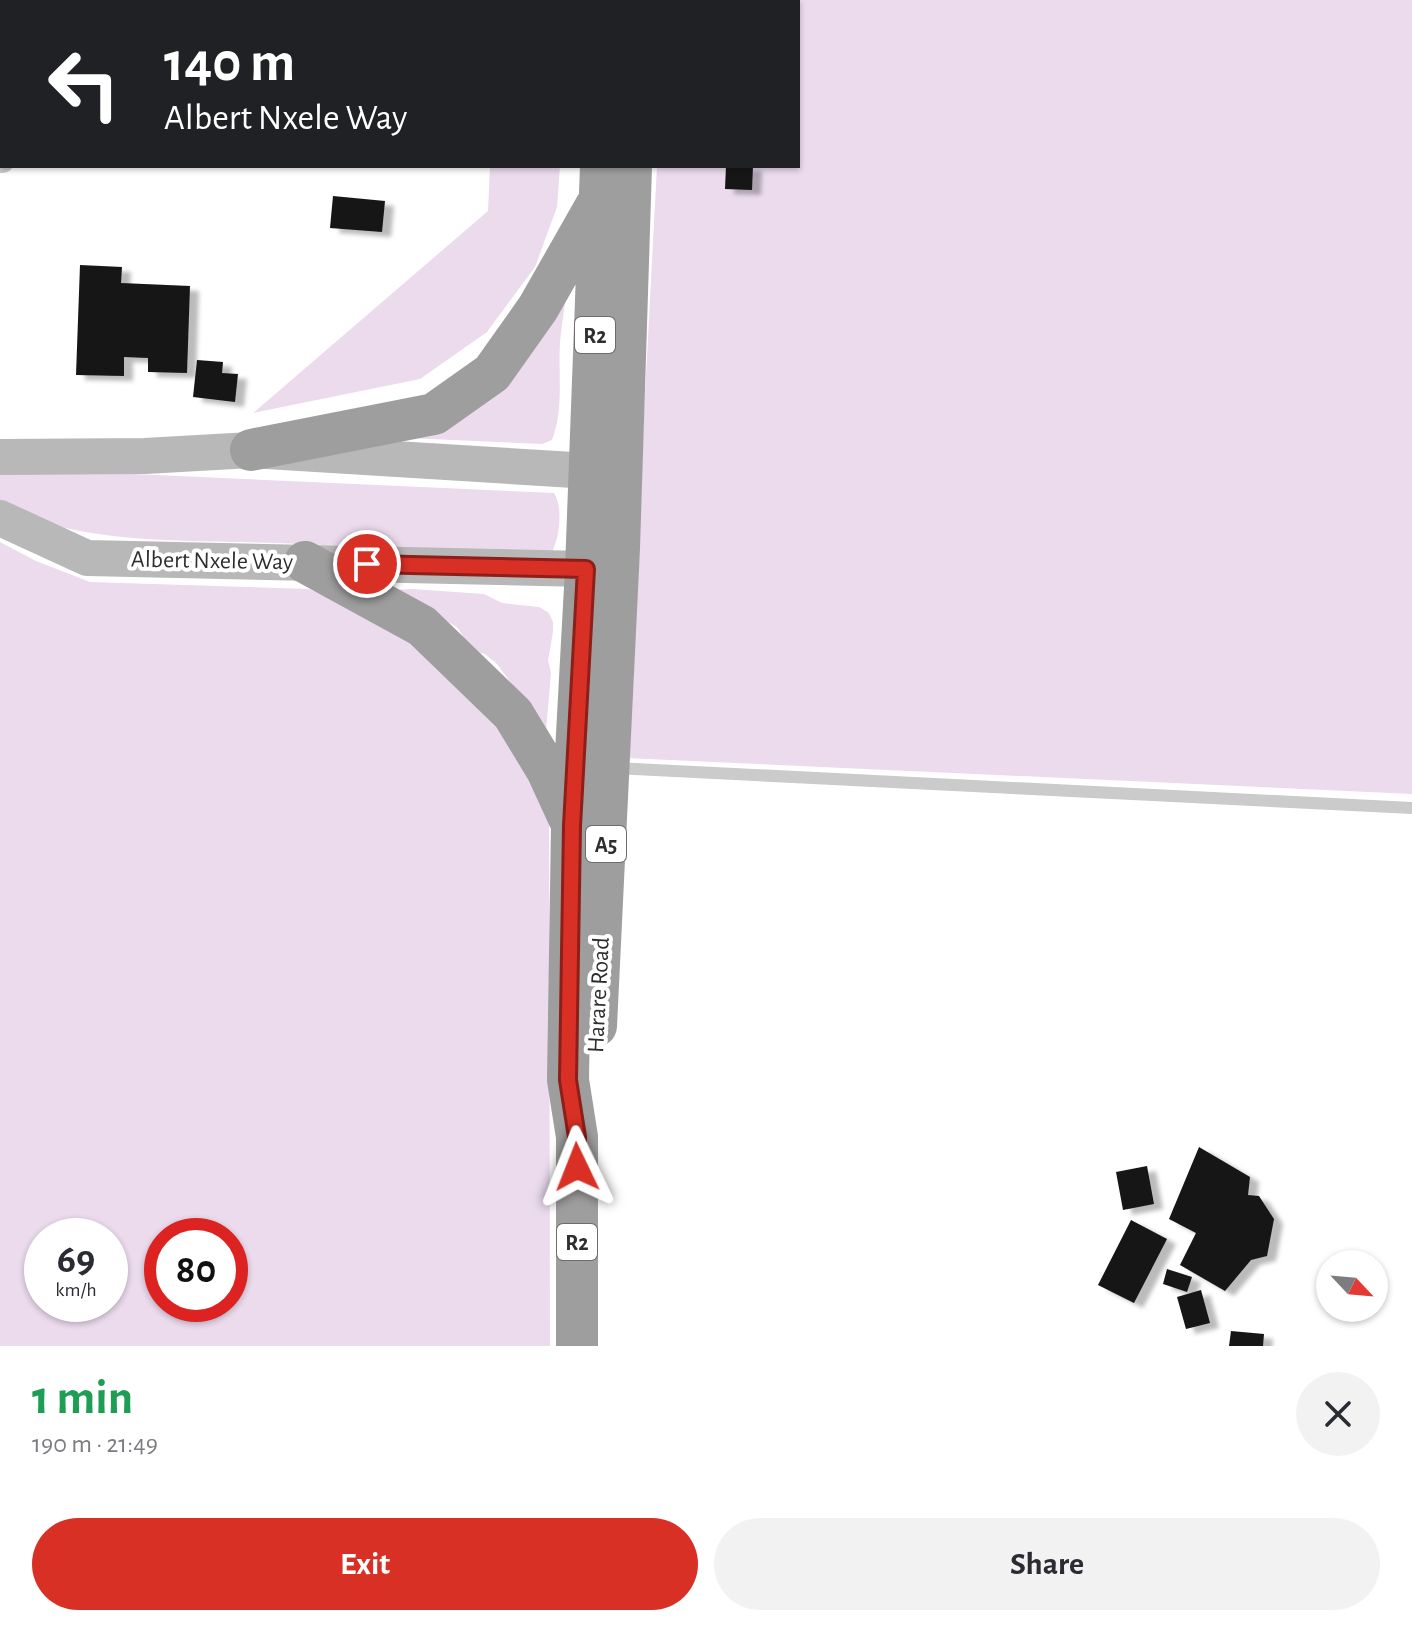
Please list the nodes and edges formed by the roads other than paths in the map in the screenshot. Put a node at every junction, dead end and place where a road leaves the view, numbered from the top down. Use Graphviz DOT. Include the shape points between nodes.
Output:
graph roads {
  1 [pos="631,168"];
  2 [pos="600,183"];
  3 [pos="251,450"];
  4 [pos="0,457"];
  5 [pos="605,477"];
  6 [pos="0,518"];
  7 [pos="603,559"];
  8 [pos="305,562"];
  9 [pos="593,766"];
  10 [pos="1412,808"];
  11 [pos="572,826"];
  12 [pos="577,1137"];
  13 [pos="577,1346"];
  1 -- 5 [label="highway, Harare Road"];
  2 -- 3 [label="highway" via="538,308 492,373 434,414"];
  2 -- 5 [label="highway, Harare Road / R2"];
  3 -- 4 [label="main road"];
  3 -- 5 [label="main road"];
  5 -- 7 [label="highway, Harare Road / R2"];
  6 -- 8 [label="main road, Albert Nxele Way" via="87,558"];
  7 -- 8 [label="main road, Albert Nxele Way"];
  7 -- 9 [label="highway, Harare Road / R2"];
  8 -- 11 [label="highway" via="422,626 513,714"];
  9 -- 10 [label="lane"];
  9 -- 11 [label="highway, Harare Road / R2"];
  9 -- 12 [label="highway, Harare Road / A5" via="593,1080"];
  11 -- 12 [label="highway, Harare Road / R2" via="568,1080"];
  12 -- 13 [label="highway, R2"];
}
